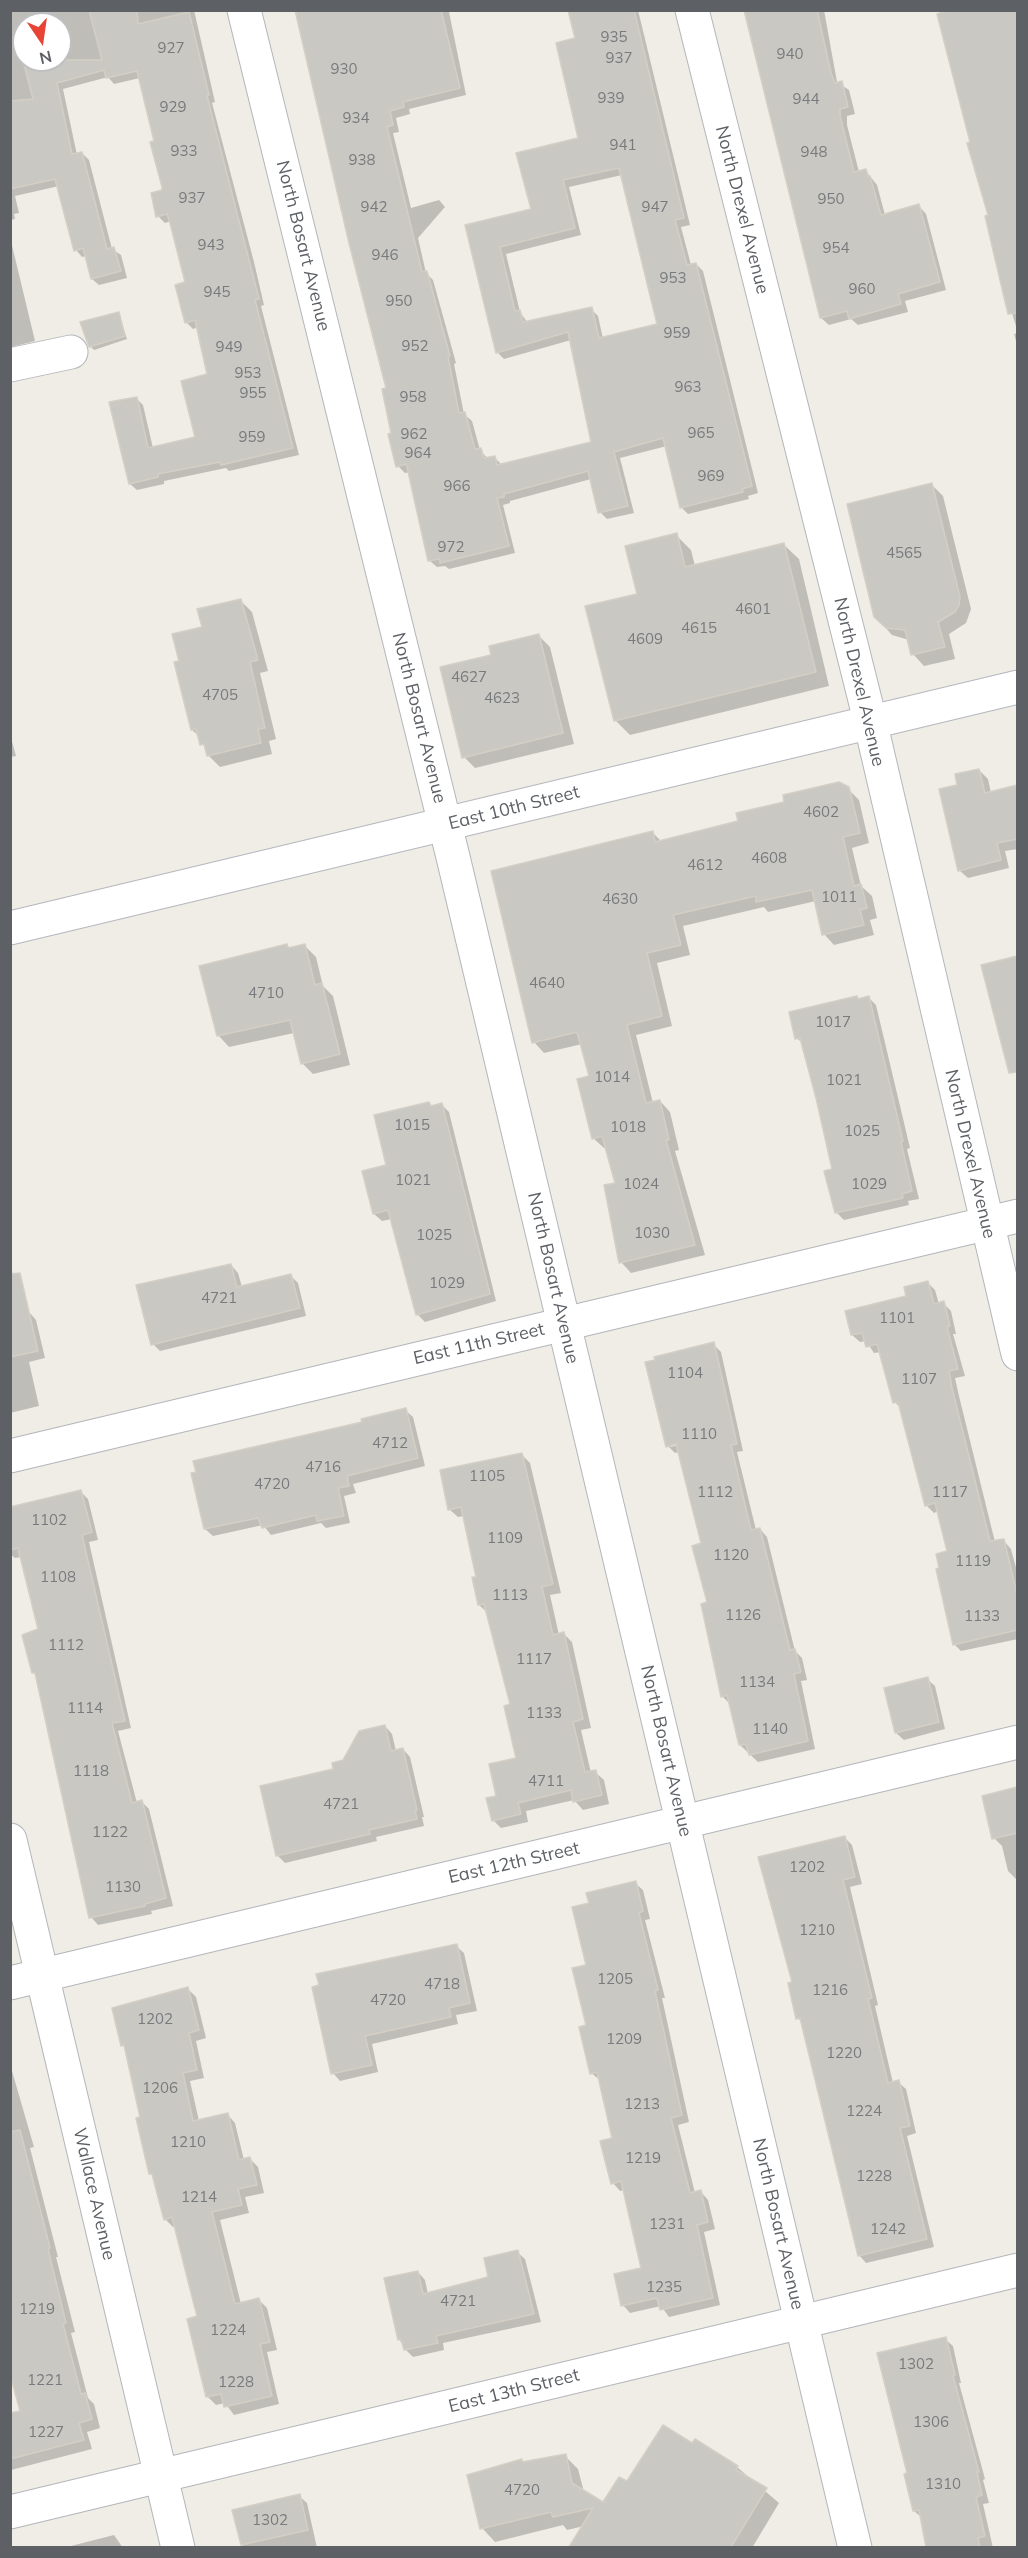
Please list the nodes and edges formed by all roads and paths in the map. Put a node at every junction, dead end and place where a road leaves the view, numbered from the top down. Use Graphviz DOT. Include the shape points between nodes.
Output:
graph roads {
  1 [pos="244,10"];
  2 [pos="692,10"];
  3 [pos="70,352"];
  4 [pos="10,365"];
  5 [pos="1017,687"];
  6 [pos="869,724"];
  7 [pos="445,825"];
  8 [pos="10,928"];
  9 [pos="1002,1219"];
  10 [pos="564,1324"];
  11 [pos="1017,1354"];
  12 [pos="10,1456"];
  13 [pos="1017,1742"];
  14 [pos="683,1823"];
  15 [pos="10,1840"];
  16 [pos="43,1975"];
  17 [pos="10,1983"];
  18 [pos="1017,2270"];
  19 [pos="801,2322"];
  20 [pos="161,2475"];
  21 [pos="10,2511"];
  22 [pos="178,2547"];
  23 [pos="855,2547"];
  1 -- 7 [label="street, North Bosart Avenue"];
  2 -- 6 [label="street, North Drexel Avenue"];
  3 -- 4 [label="street"];
  5 -- 6 [label="street, East 10th Street"];
  6 -- 7 [label="street, East 10th Street"];
  6 -- 9 [label="street, North Drexel Avenue"];
  7 -- 8 [label="street, East 10th Street"];
  7 -- 10 [label="street, North Bosart Avenue"];
  9 -- 10 [label="street, East 11th Street"];
  9 -- 11 [label="street, North Drexel Avenue"];
  10 -- 12 [label="street, East 11th Street"];
  10 -- 14 [label="street, North Bosart Avenue"];
  13 -- 14 [label="street, East 12th Street"];
  14 -- 16 [label="street, East 12th Street"];
  14 -- 19 [label="street, North Bosart Avenue"];
  15 -- 16 [label="street, Wallace Avenue"];
  16 -- 17 [label="street, East 12th Street"];
  16 -- 20 [label="street, Wallace Avenue"];
  18 -- 19 [label="street, East 13th Street"];
  19 -- 20 [label="street, East 13th Street"];
  19 -- 23 [label="street, North Bosart Avenue"];
  20 -- 21 [label="street, East 13th Street"];
  20 -- 22 [label="street, Wallace Avenue"];
}
